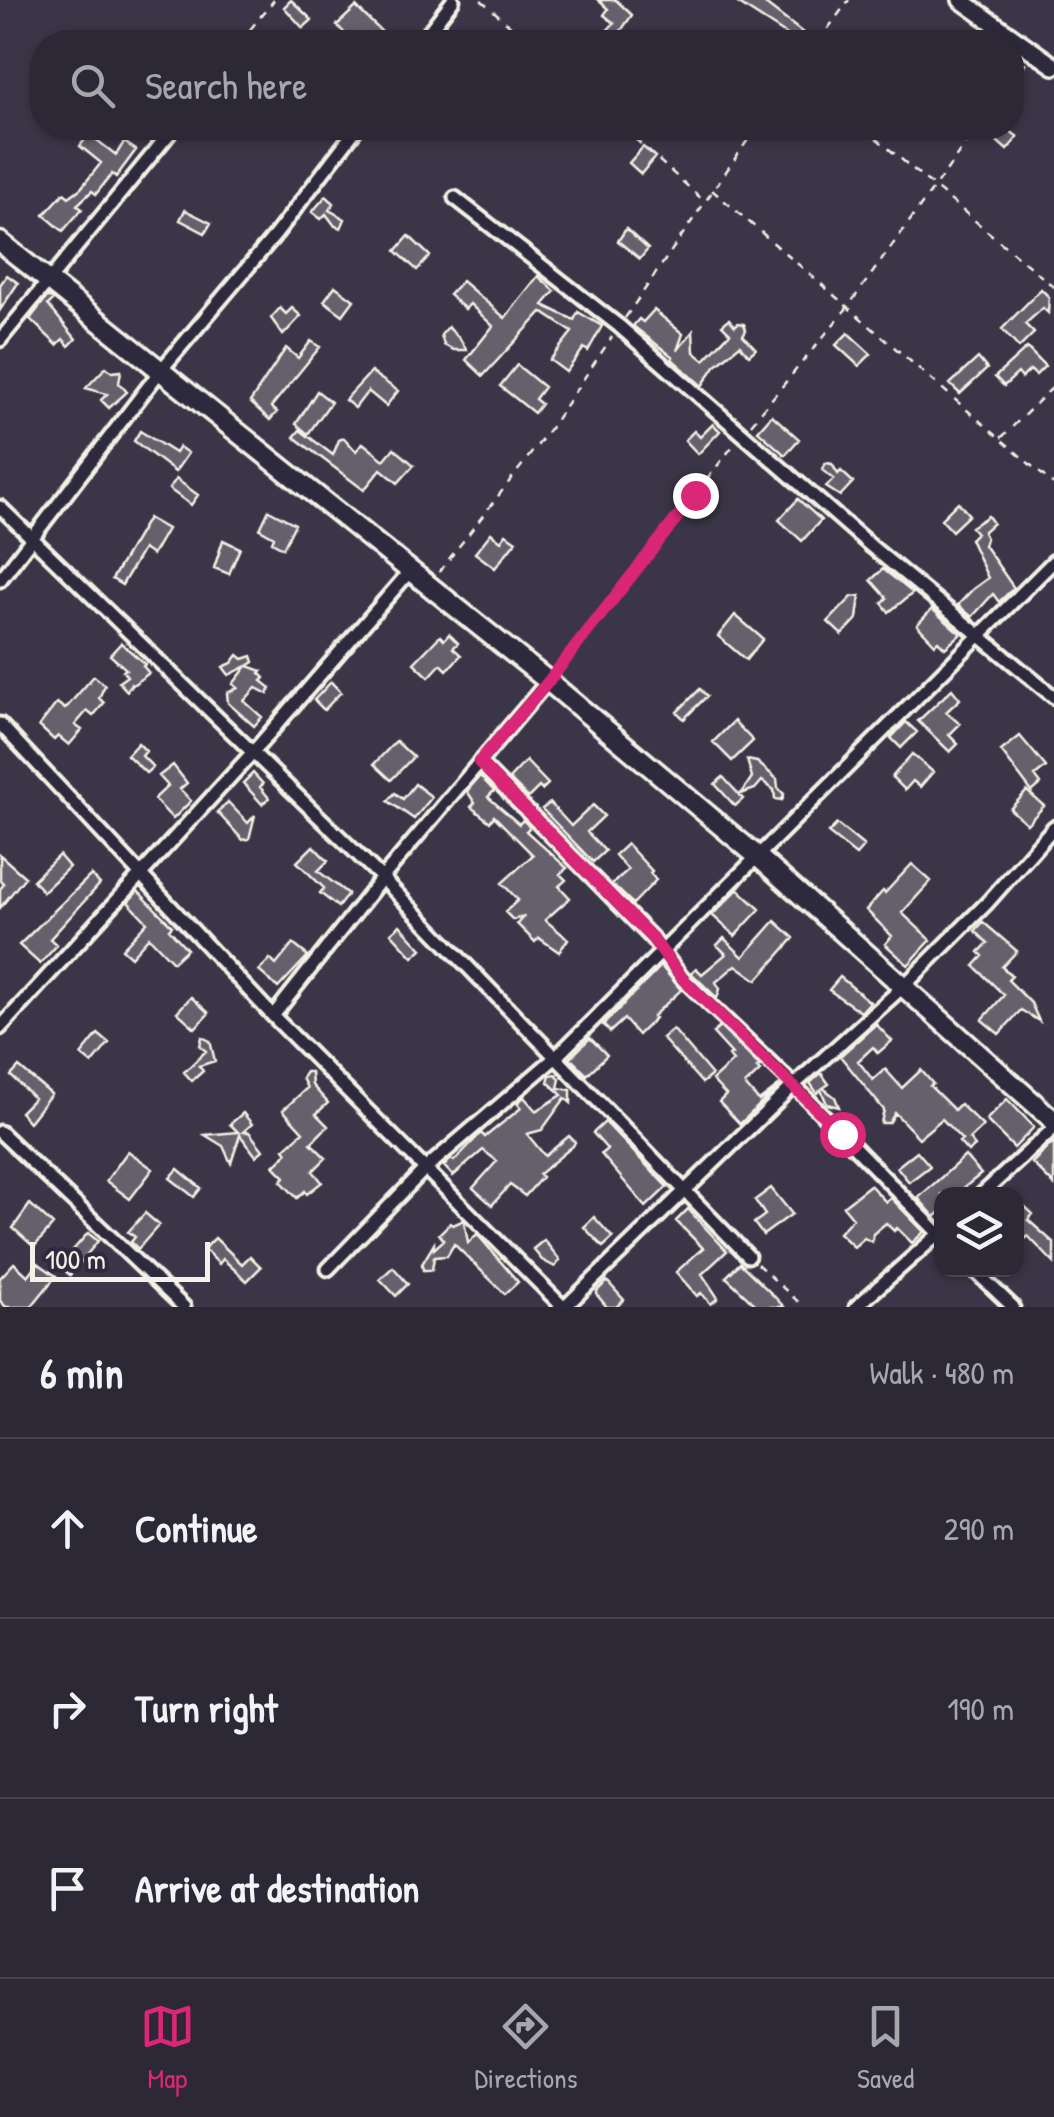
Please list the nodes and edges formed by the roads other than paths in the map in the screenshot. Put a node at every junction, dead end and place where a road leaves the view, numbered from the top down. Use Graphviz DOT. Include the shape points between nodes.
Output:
graph roads {
  1 [pos="454,0"];
  2 [pos="962,0"];
  3 [pos="430,30"];
  4 [pos="1004,30"];
  5 [pos="1024,45"];
  6 [pos="1054,66"];
  7 [pos="164,140"];
  8 [pos="348,140"];
  9 [pos="455,198"];
  10 [pos="0,242"];
  11 [pos="47,280"];
  12 [pos="0,340"];
  13 [pos="160,370"];
  14 [pos="0,507"];
  15 [pos="32,539"];
  16 [pos="1054,561"];
  17 [pos="411,570"];
  18 [pos="0,580"];
  19 [pos="981,634"];
  20 [pos="548,682"];
  21 [pos="1054,697"];
  22 [pos="0,724"];
  23 [pos="252,752"];
  24 [pos="479,762"];
  25 [pos="1054,827"];
  26 [pos="757,856"];
  27 [pos="142,873"];
  28 [pos="382,878"];
  29 [pos="661,953"];
  30 [pos="904,986"];
  31 [pos="273,1016"];
  32 [pos="0,1028"];
  33 [pos="556,1058"];
  34 [pos="794,1085"];
  35 [pos="1054,1125"];
  36 [pos="0,1132"];
  37 [pos="425,1168"];
  38 [pos="989,1187"];
  39 [pos="684,1192"];
  40 [pos="934,1228"];
  41 [pos="934,1239"];
  42 [pos="748,1256"];
  43 [pos="328,1269"];
  44 [pos="981,1277"];
  45 [pos="184,1307"];
  46 [pos="564,1307"];
  47 [pos="856,1307"];
  48 [pos="1013,1307"];
  1 -- 3 [label="street"];
  2 -- 4 [label="street"];
  5 -- 6 [label="street"];
  7 -- 11 [label="street"];
  8 -- 13 [label="street"];
  9 -- 19 [label="street" via="619,326"];
  10 -- 11 [label="main road"];
  11 -- 12 [label="street"];
  11 -- 13 [label="main road"];
  13 -- 15 [label="street"];
  13 -- 17 [label="main road"];
  14 -- 15 [label="street"];
  15 -- 18 [label="street"];
  15 -- 23 [label="street"];
  16 -- 19 [label="street"];
  17 -- 20 [label="main road"];
  17 -- 23 [label="street"];
  19 -- 21 [label="street"];
  19 -- 26 [label="street"];
  20 -- 24 [label="street"];
  20 -- 26 [label="main road"];
  22 -- 27 [label="street"];
  23 -- 27 [label="street"];
  23 -- 28 [label="street"];
  24 -- 28 [label="street"];
  24 -- 29 [label="street"];
  25 -- 30 [label="street"];
  26 -- 29 [label="street"];
  26 -- 30 [label="main road"];
  27 -- 31 [label="street"];
  27 -- 32 [label="street"];
  28 -- 31 [label="street"];
  28 -- 33 [label="street"];
  29 -- 33 [label="street"];
  29 -- 34 [label="street"];
  30 -- 34 [label="street"];
  30 -- 35 [label="main road"];
  31 -- 37 [label="street"];
  33 -- 37 [label="street"];
  33 -- 39 [label="street"];
  34 -- 39 [label="street"];
  34 -- 40 [label="street"];
  35 -- 38 [label="street"];
  36 -- 45 [label="street"];
  37 -- 43 [label="street"];
  37 -- 46 [label="street"];
  39 -- 42 [label="street"];
  39 -- 46 [label="street"];
  41 -- 47 [label="street"];
  44 -- 48 [label="street"];
}
